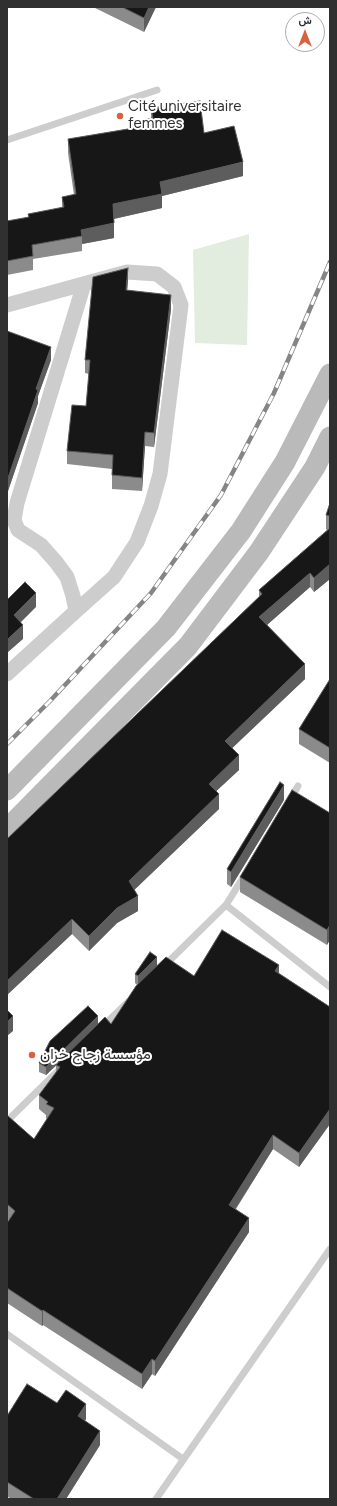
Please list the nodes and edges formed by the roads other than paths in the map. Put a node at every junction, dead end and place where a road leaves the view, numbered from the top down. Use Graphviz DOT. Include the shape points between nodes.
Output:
graph roads {
  1 [pos="157,90"];
  2 [pos="7,140"];
  3 [pos="84,284"];
  4 [pos="7,305"];
  5 [pos="330,374"];
  6 [pos="330,437"];
  7 [pos="76,611"];
  8 [pos="7,674"];
  9 [pos="298,786"];
  10 [pos="7,790"];
  11 [pos="286,806"];
  12 [pos="7,829"];
  13 [pos="246,872"];
  14 [pos="226,905"];
  15 [pos="159,971"];
  16 [pos="330,987"];
  17 [pos="131,999"];
  18 [pos="97,1032"];
  19 [pos="63,1065"];
  20 [pos="7,1121"];
  21 [pos="330,1249"];
  22 [pos="7,1334"];
  23 [pos="183,1459"];
  24 [pos="156,1499"];
  1 -- 2 [label="lane"];
  3 -- 4 [label="street"];
  3 -- 7 [label="street" via="16,503 14,520 18,530 41,545 67,578"];
  3 -- 7 [label="street" via="127,272 157,274 174,287 181,305 160,474 151,506 137,542 114,578"];
  5 -- 10 [label="main road" via="285,462 242,531 166,628"];
  6 -- 12 [label="main road" via="315,467 259,552 188,646"];
  7 -- 8 [label="street"];
  9 -- 11 [label="lane"];
  13 -- 14 [label="lane"];
  14 -- 15 [label="lane"];
  14 -- 16 [label="lane"];
  17 -- 18 [label="lane"];
  19 -- 20 [label="lane"];
  21 -- 23 [label="lane"];
  22 -- 23 [label="lane"];
  23 -- 24 [label="lane"];
}
